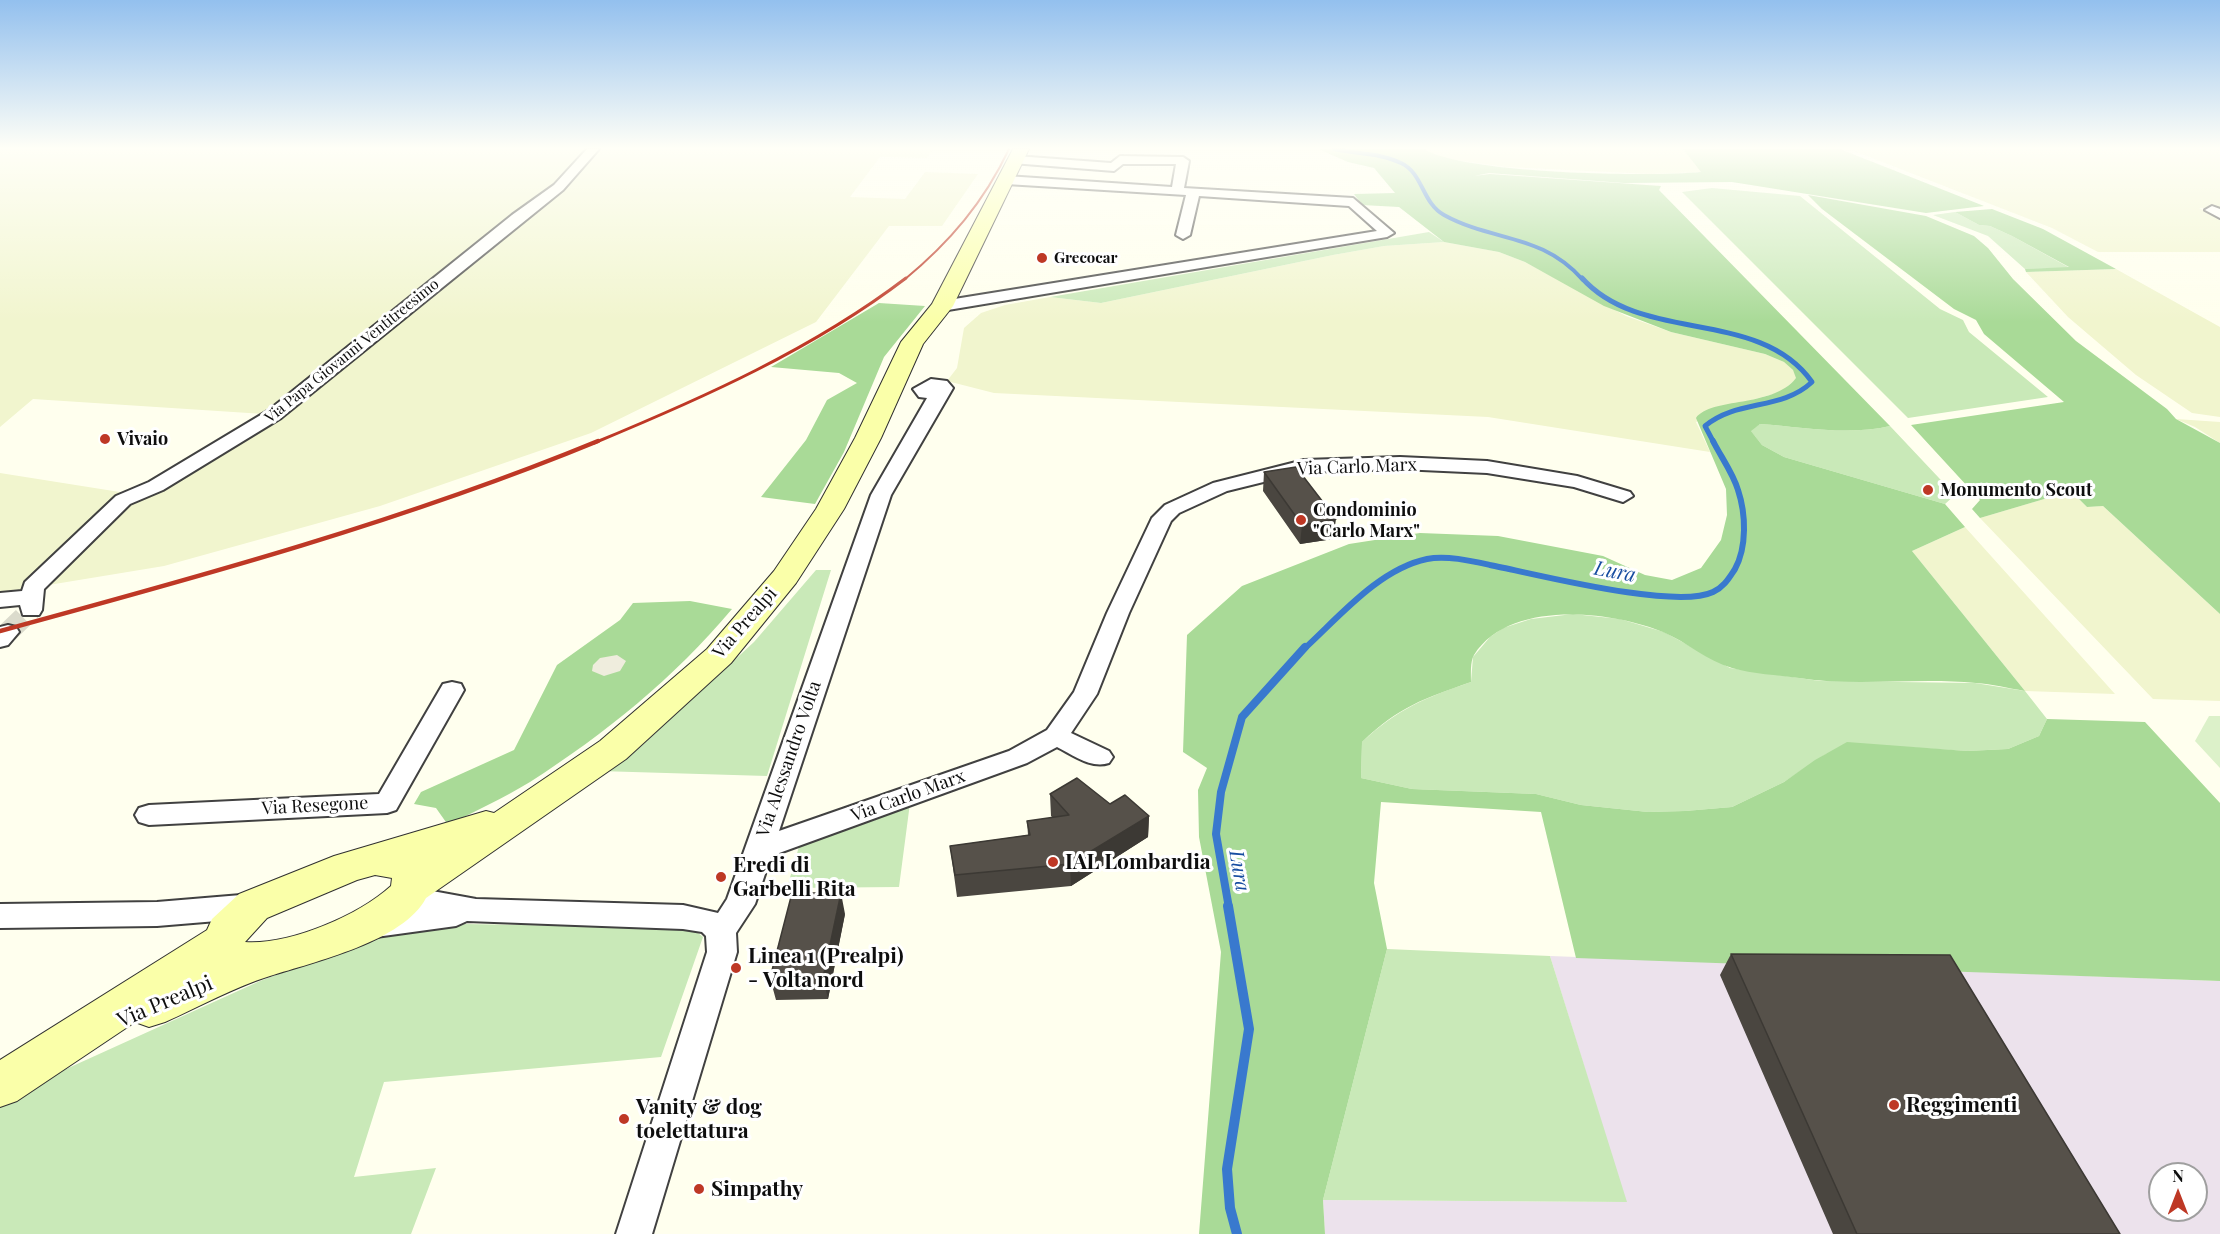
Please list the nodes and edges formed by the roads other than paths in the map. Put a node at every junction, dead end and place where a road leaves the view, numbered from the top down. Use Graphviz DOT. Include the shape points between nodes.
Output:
graph roads {
  1 [pos="535,207"];
  2 [pos="992,207"];
  3 [pos="1190,207"];
  4 [pos="1358,207"];
  5 [pos="1183,235"];
  6 [pos="942,306"];
  7 [pos="938,394"];
  8 [pos="1623,496"];
  9 [pos="0,600"];
  10 [pos="452,690"];
  11 [pos="1056,736"];
  12 [pos="1100,757"];
  13 [pos="522,814"];
  14 [pos="149,815"];
  15 [pos="757,850"];
  16 [pos="375,860"];
  17 [pos="408,892"];
  18 [pos="476,911"];
  19 [pos="0,916"];
  20 [pos="234,926"];
  21 [pos="355,928"];
  22 [pos="721,931"];
  23 [pos="261,961"];
  24 [pos="68,1042"];
  25 [pos="0,1086"];
  26 [pos="634,1234"];
  1 -- 9 [label="street, Via Papa Giovanni Ventitreesimo" via="275,414 156,486 123,500 33,586 31,605 11,597"];
  2 -- 6 [label="street"];
  3 -- 5 [label="street"];
  4 -- 6 [label="street" via="1387,233"];
  6 -- 13 [label="street, Via Prealpi" via="912,342 830,509 785,577 719,656 613,750"];
  7 -- 15 [label="street, Via Alessandro Volta" via="881,495"];
  8 -- 11 [label="street, Via Carlo Marx" via="1577,482 1487,467 1400,463 1304,466 1220,487 1172,509 1162,518 1085,694"];
  10 -- 14 [label="street, Via Resegone" via="387,802"];
  11 -- 12 [label="street"];
  11 -- 15 [label="street, Via Carlo Marx" via="1018,757"];
  13 -- 16 [label="street, Via Prealpi"];
  13 -- 17 [label="street, Via Prealpi"];
  15 -- 22 [label="street, Via Alessandro Volta" via="740,904"];
  16 -- 17 [label="street" via="403,864 414,874"];
  16 -- 20 [label="street, Via Prealpi" via="348,867"];
  17 -- 18 [label="street"];
  17 -- 21 [label="street, Via Prealpi" via="379,917"];
  18 -- 21 [label="street"];
  18 -- 22 [label="street" via="683,917 710,922"];
  19 -- 20 [label="street" via="157,914"];
  20 -- 23 [label="street" via="221,950 227,958"];
  20 -- 24 [label="street, Via Prealpi"];
  21 -- 23 [label="street, Via Prealpi" via="293,953"];
  22 -- 26 [label="street" via="722,952"];
  23 -- 24 [label="street, Via Prealpi"];
  24 -- 25 [label="street, Via Prealpi"];
}
